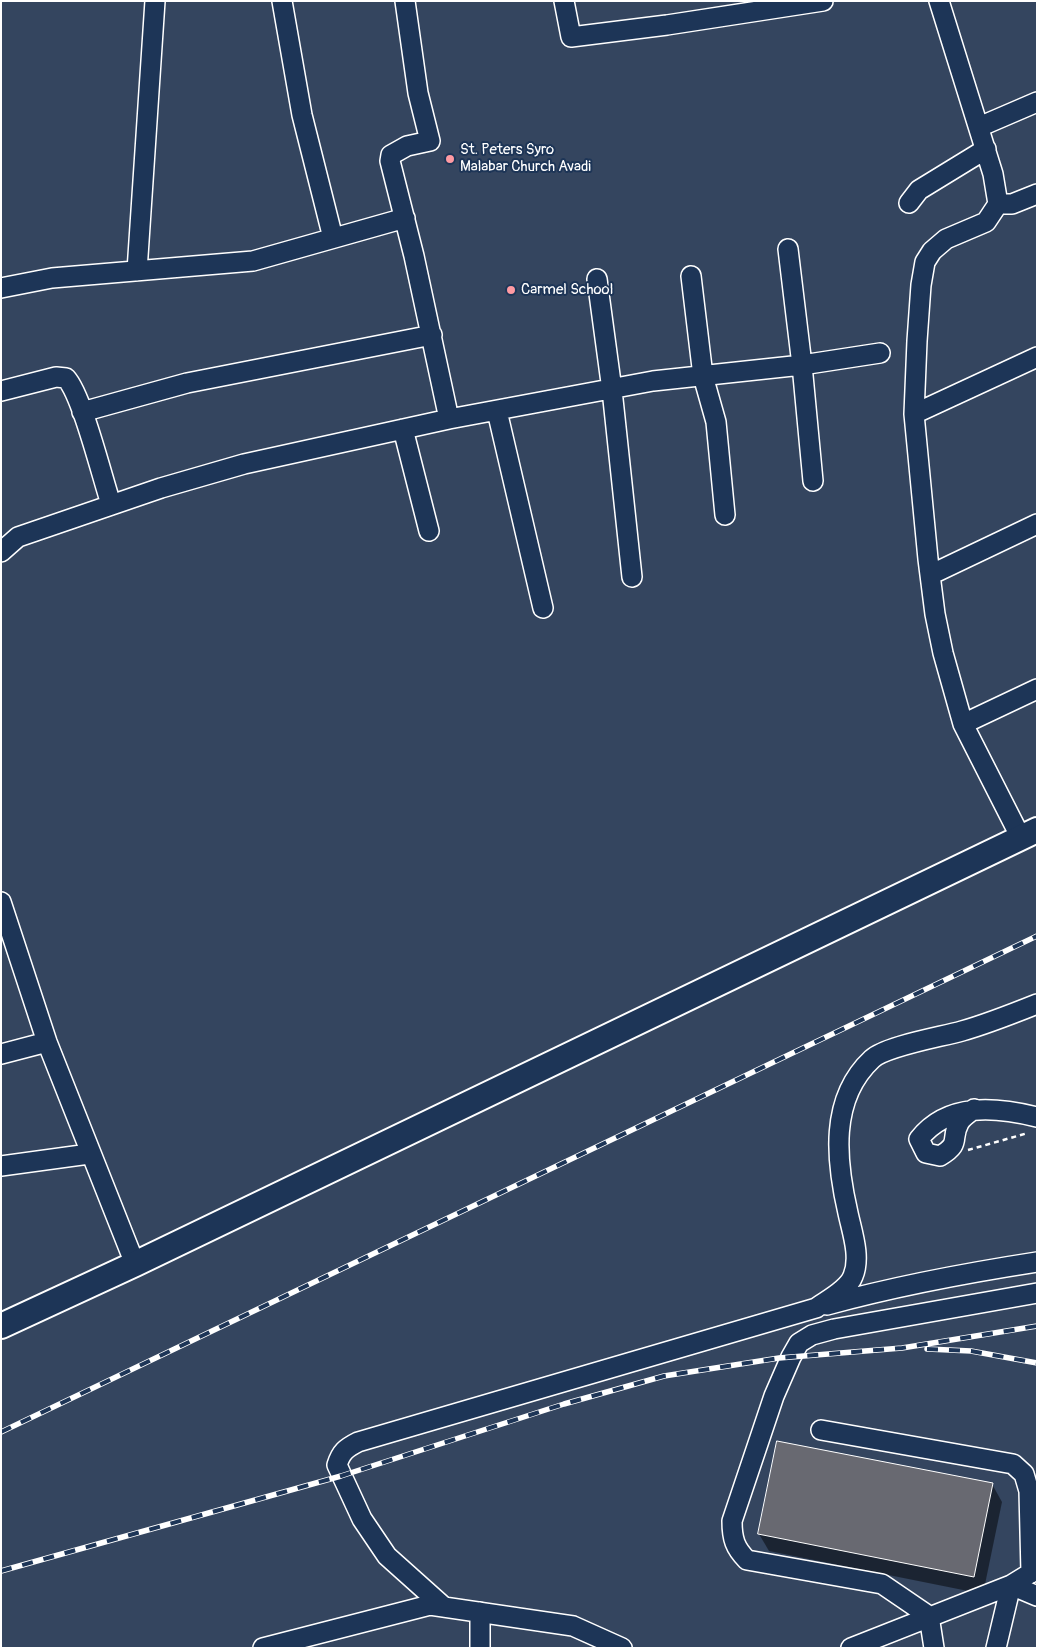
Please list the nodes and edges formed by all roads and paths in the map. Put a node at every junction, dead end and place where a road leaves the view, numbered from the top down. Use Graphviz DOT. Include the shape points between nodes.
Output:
graph roads {
  1 [pos="155,1"];
  2 [pos="282,1"];
  3 [pos="405,1"];
  4 [pos="564,1"];
  5 [pos="939,1"];
  6 [pos="815,2"];
  7 [pos="1037,102"];
  8 [pos="979,127"];
  9 [pos="986,149"];
  10 [pos="1037,194"];
  11 [pos="909,203"];
  12 [pos="998,204"];
  13 [pos="405,218"];
  14 [pos="333,238"];
  15 [pos="788,250"];
  16 [pos="137,271"];
  17 [pos="691,276"];
  18 [pos="597,279"];
  19 [pos="1,288"];
  20 [pos="432,335"];
  21 [pos="880,353"];
  22 [pos="1037,357"];
  23 [pos="802,365"];
  24 [pos="703,376"];
  25 [pos="612,390"];
  26 [pos="1,391"];
  27 [pos="497,410"];
  28 [pos="82,412"];
  29 [pos="914,414"];
  30 [pos="449,419"];
  31 [pos="403,429"];
  32 [pos="814,481"];
  33 [pos="111,504"];
  34 [pos="725,515"];
  35 [pos="1037,524"];
  36 [pos="429,531"];
  37 [pos="1,552"];
  38 [pos="930,575"];
  39 [pos="632,577"];
  40 [pos="543,608"];
  41 [pos="1037,689"];
  42 [pos="963,724"];
  43 [pos="1029,834"];
  44 [pos="1,902"];
  45 [pos="1037,1004"];
  46 [pos="47,1042"];
  47 [pos="1,1054"];
  48 [pos="974,1109"];
  49 [pos="1037,1117"];
  50 [pos="1037,1130"];
  51 [pos="90,1154"];
  52 [pos="940,1156"];
  53 [pos="1,1166"];
  54 [pos="1037,1262"];
  55 [pos="135,1264"];
  56 [pos="1037,1293"];
  57 [pos="816,1308"];
  58 [pos="1,1326"];
  59 [pos="822,1430"];
  60 [pos="1030,1471"];
  61 [pos="1034,1571"];
  62 [pos="1011,1585"];
  63 [pos="1037,1596"];
  64 [pos="444,1607"];
  65 [pos="480,1612"];
  66 [pos="929,1616"];
  67 [pos="263,1648"];
  68 [pos="480,1648"];
  69 [pos="622,1648"];
  70 [pos="852,1648"];
  71 [pos="934,1648"];
  72 [pos="996,1648"];
  1 -- 16 [label="street"];
  2 -- 14 [label="street" via="302,115"];
  3 -- 13 [label="street" via="418,93 430,141 407,146 390,155"];
  4 -- 6 [label="street" via="571,36"];
  5 -- 8 [label="street"];
  7 -- 8 [label="street"];
  8 -- 9 [label="street"];
  9 -- 11 [label="street" via="919,190"];
  9 -- 12 [label="street"];
  10 -- 12 [label="street" via="1012,204"];
  12 -- 29 [label="street" via="986,222 946,239 925,262 917,331"];
  13 -- 14 [label="street"];
  13 -- 20 [label="street"];
  14 -- 16 [label="street" via="253,261"];
  15 -- 23 [label="street"];
  16 -- 19 [label="street" via="52,278"];
  17 -- 24 [label="street"];
  18 -- 25 [label="street"];
  20 -- 28 [label="street" via="188,382"];
  20 -- 30 [label="street"];
  21 -- 23 [label="street"];
  22 -- 29 [label="street"];
  23 -- 24 [label="street"];
  23 -- 32 [label="street"];
  24 -- 25 [label="street" via="653,381"];
  24 -- 34 [label="street" via="716,422"];
  25 -- 27 [label="street"];
  25 -- 39 [label="street"];
  26 -- 28 [label="street" via="56,377 66,378"];
  27 -- 30 [label="street"];
  27 -- 40 [label="street"];
  28 -- 33 [label="street"];
  29 -- 38 [label="street"];
  30 -- 31 [label="street"];
  31 -- 33 [label="street" via="244,464"];
  31 -- 36 [label="street"];
  33 -- 37 [label="street" via="18,537"];
  35 -- 38 [label="street"];
  38 -- 42 [label="street" via="935,614"];
  41 -- 42 [label="street"];
  42 -- 43 [label="street"];
  43 -- 55 [label="main road"];
  44 -- 46 [label="street"];
  45 -- 57 [label="street" via="997,1020 889,1051 873,1058 854,1080 841,1112 838,1144 856,1262 853,1277"];
  46 -- 47 [label="street"];
  46 -- 51 [label="street"];
  48 -- 49 [label="street" via="998,1108"];
  48 -- 52 [label="street" via="958,1124 953,1146"];
  48 -- 52 [label="street" via="930,1125 919,1139 926,1153"];
  50 -- 52 [label="path"];
  51 -- 53 [label="street"];
  51 -- 55 [label="street"];
  54 -- 57 [label="street" via="877,1291"];
  55 -- 58 [label="main road"];
  56 -- 66 [label="street" via="812,1335 799,1343 771,1405 732,1522 737,1550 747,1560 882,1584"];
  57 -- 64 [label="street" via="517,1394 346,1448 337,1465 362,1519 386,1556"];
  59 -- 60 [label="street" via="1012,1464"];
  60 -- 61 [label="street"];
  61 -- 62 [label="street"];
  62 -- 63 [label="street"];
  62 -- 66 [label="street"];
  62 -- 72 [label="street"];
  64 -- 65 [label="street"];
  64 -- 67 [label="street" via="430,1605"];
  65 -- 68 [label="street"];
  65 -- 69 [label="street" via="573,1626"];
  66 -- 70 [label="street"];
  66 -- 71 [label="street"];
}
